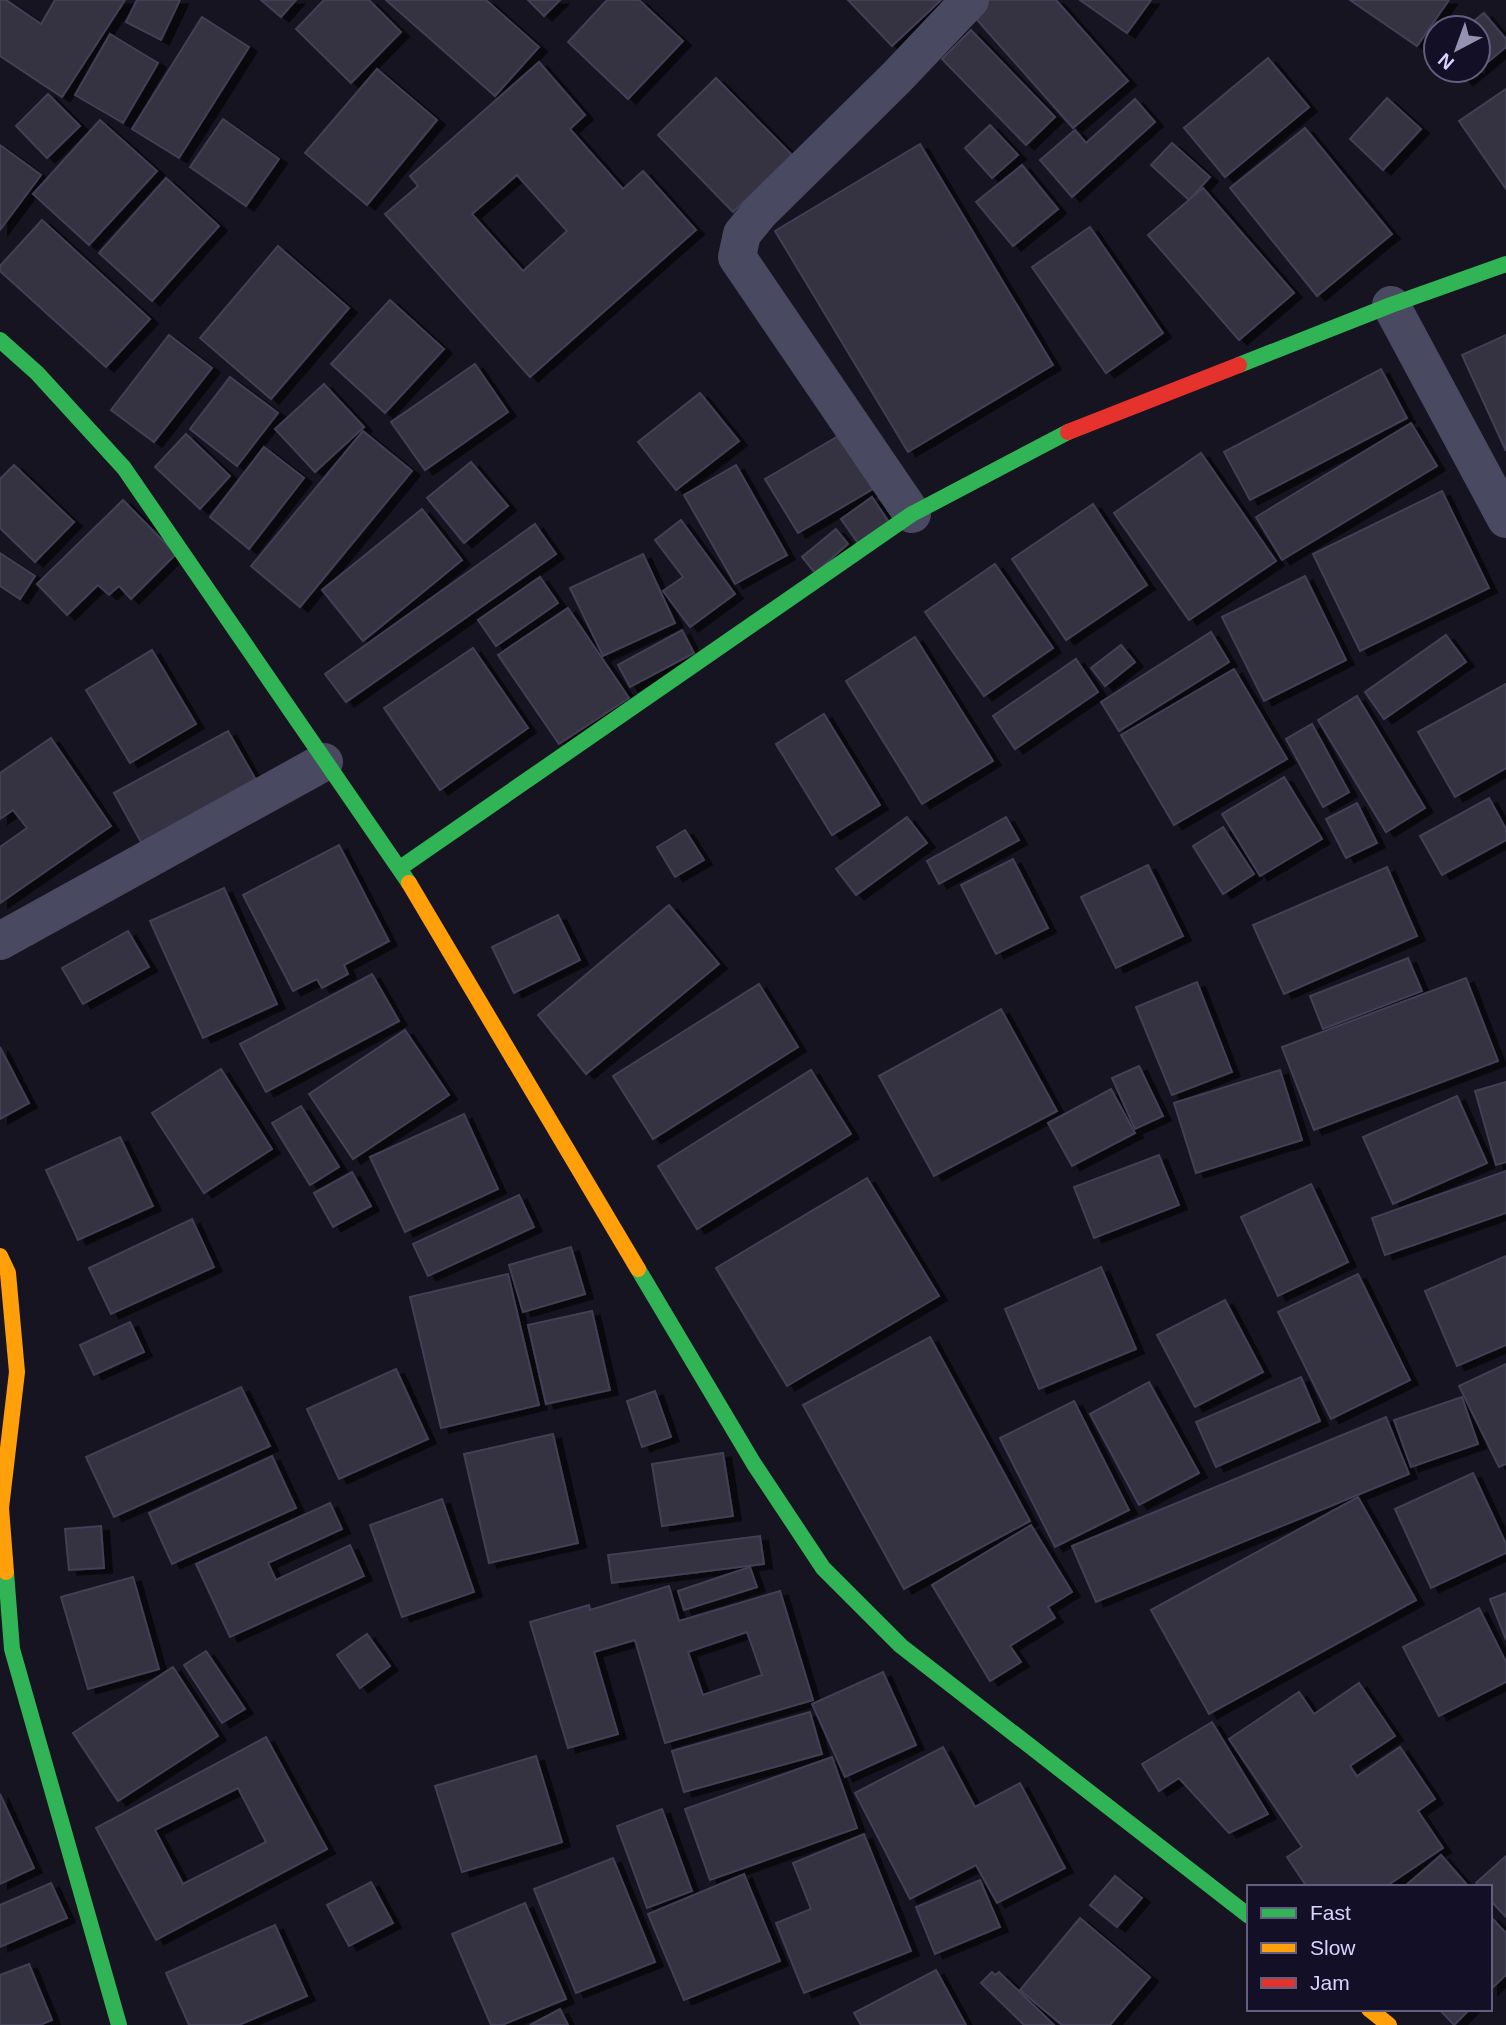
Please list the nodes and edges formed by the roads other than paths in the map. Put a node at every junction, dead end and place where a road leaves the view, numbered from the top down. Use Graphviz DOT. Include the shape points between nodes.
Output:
graph roads {
  1 [pos="970,0"];
  2 [pos="1506,264"];
  3 [pos="1391,305"];
  4 [pos="0,340"];
  5 [pos="912,514"];
  6 [pos="1506,519"];
  7 [pos="324,762"];
  8 [pos="400,867"];
  9 [pos="0,941"];
  10 [pos="0,1256"];
  11 [pos="1247,1914"];
  12 [pos="1372,2011"];
  13 [pos="119,2025"];
  14 [pos="1389,2025"];
  1 -- 5 [label="street" via="760,212 743,234 737,257"];
  2 -- 3 [label="street"];
  3 -- 5 [label="street" via="1066,433"];
  3 -- 6 [label="street"];
  4 -- 7 [label="street" via="37,373 124,468"];
  5 -- 8 [label="street"];
  7 -- 8 [label="street"];
  7 -- 9 [label="street"];
  8 -- 11 [label="street" via="754,1464 823,1569 901,1646"];
  10 -- 13 [label="street" via="8,1273 17,1372 1,1508 12,1649"];
  12 -- 14 [label="street"];
}
